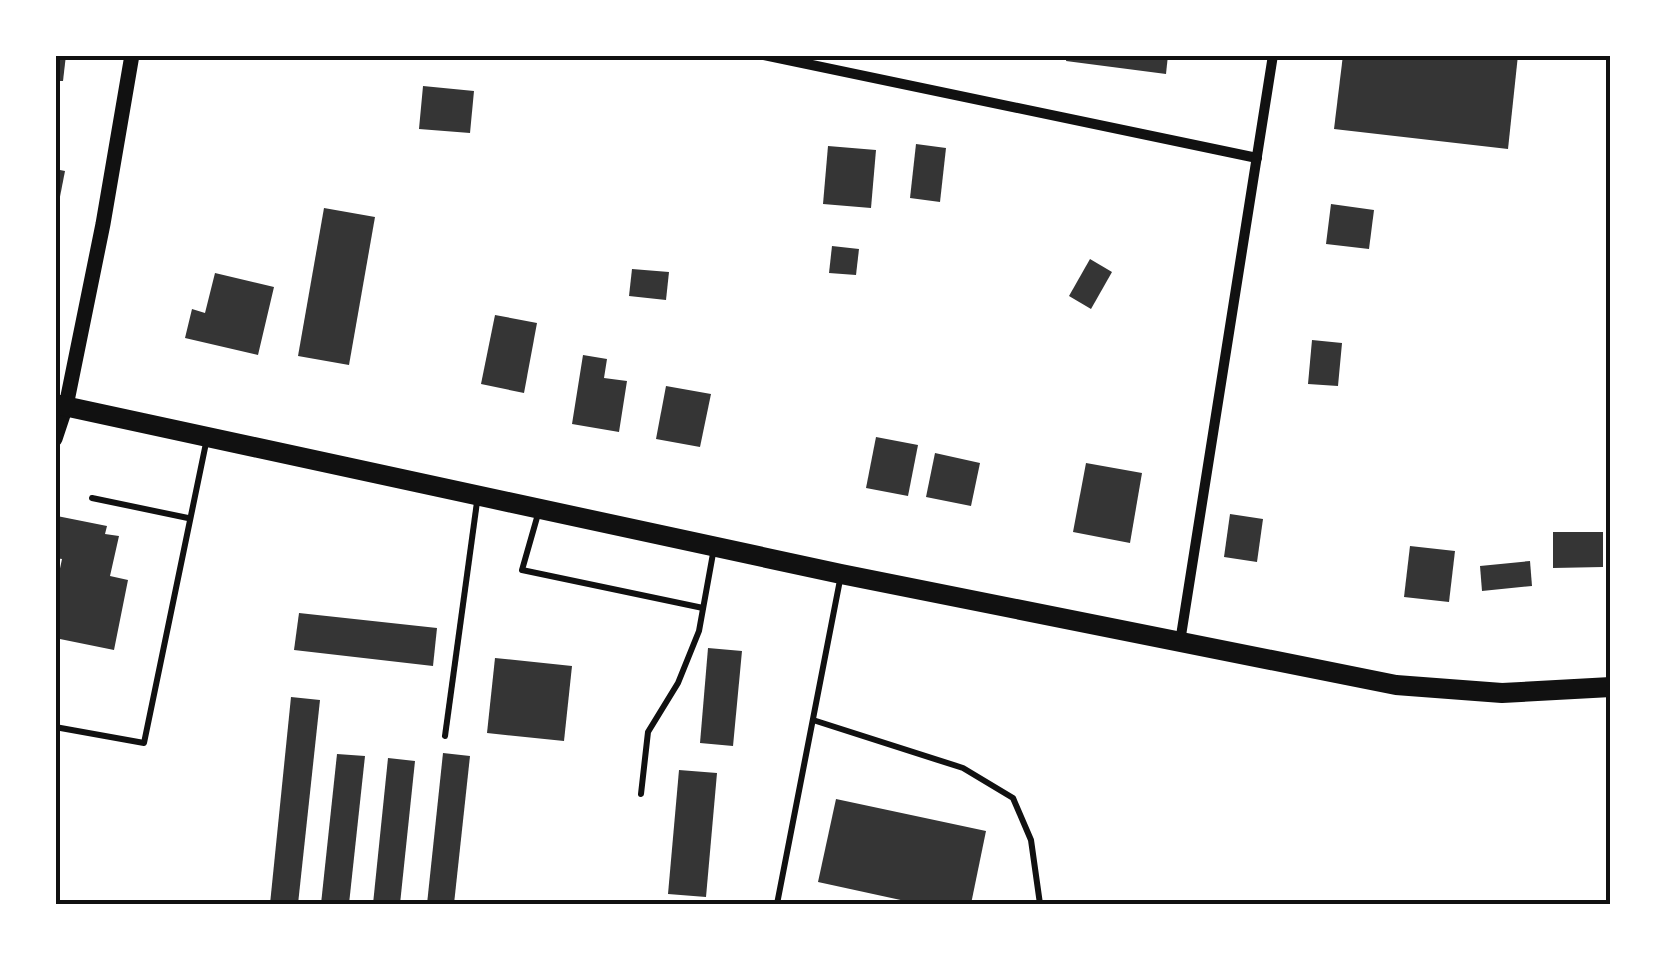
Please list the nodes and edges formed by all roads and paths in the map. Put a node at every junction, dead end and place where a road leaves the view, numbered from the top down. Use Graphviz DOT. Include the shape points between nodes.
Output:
graph roads {
  1 [pos="132,55"];
  2 [pos="764,55"];
  3 [pos="1272,55"];
  4 [pos="1257,158"];
  5 [pos="61,405"];
  6 [pos="208,437"];
  7 [pos="55,439"];
  8 [pos="478,496"];
  9 [pos="92,498"];
  10 [pos="540,509"];
  11 [pos="188,518"];
  12 [pos="714,547"];
  13 [pos="841,574"];
  14 [pos="703,608"];
  15 [pos="1180,642"];
  16 [pos="1611,687"];
  17 [pos="812,720"];
  18 [pos="55,726"];
  19 [pos="445,736"];
  20 [pos="641,794"];
  21 [pos="777,904"];
  22 [pos="1040,904"];
  1 -- 5 [label="street" via="103,224"];
  2 -- 4 [label="street"];
  3 -- 4 [label="street"];
  4 -- 15 [label="street"];
  5 -- 6 [label="main road"];
  5 -- 7 [label="street"];
  6 -- 8 [label="main road"];
  6 -- 11 [label="lane"];
  8 -- 10 [label="main road"];
  8 -- 19 [label="lane"];
  9 -- 11 [label="lane"];
  10 -- 12 [label="main road"];
  10 -- 14 [label="lane" via="522,570"];
  11 -- 18 [label="lane" via="144,743"];
  12 -- 13 [label="main road"];
  12 -- 14 [label="lane"];
  13 -- 15 [label="main road"];
  13 -- 17 [label="lane"];
  14 -- 20 [label="lane" via="678,682 648,732"];
  15 -- 16 [label="main road" via="1396,685 1502,693"];
  17 -- 21 [label="lane"];
  17 -- 22 [label="lane" via="963,768 1013,798 1031,840"];
}
